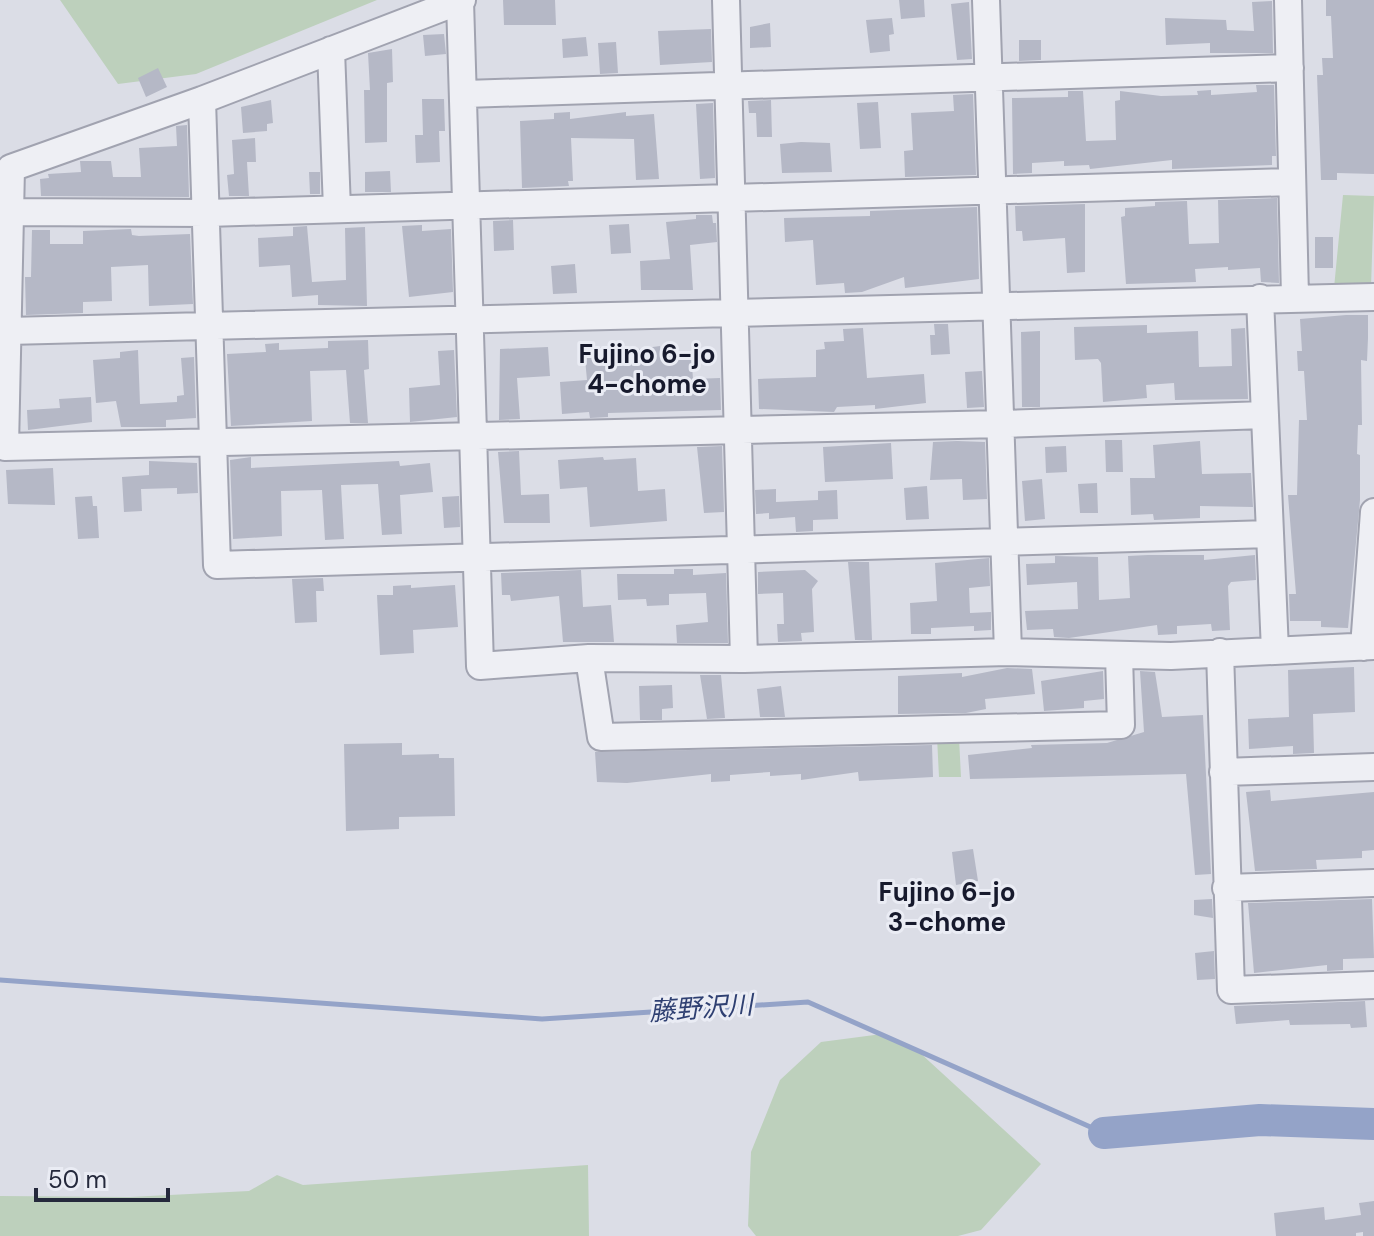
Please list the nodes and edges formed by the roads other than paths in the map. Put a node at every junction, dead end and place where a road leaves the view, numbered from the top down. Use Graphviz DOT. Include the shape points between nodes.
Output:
graph roads {
  1 [pos="461,0"];
  2 [pos="726,0"];
  3 [pos="986,0"];
  4 [pos="1288,0"];
  5 [pos="331,50"];
  6 [pos="1290,68"];
  7 [pos="989,75"];
  8 [pos="728,84"];
  9 [pos="465,94"];
  10 [pos="202,100"];
  11 [pos="1292,182"];
  12 [pos="994,190"];
  13 [pos="732,196"];
  14 [pos="467,206"];
  15 [pos="337,209"];
  16 [pos="10,212"];
  17 [pos="207,213"];
  18 [pos="1295,297"];
  19 [pos="1374,297"];
  20 [pos="1260,298"];
  21 [pos="998,304"];
  22 [pos="736,312"];
  23 [pos="472,320"];
  24 [pos="211,328"];
  25 [pos="8,331"];
  26 [pos="1265,415"];
  27 [pos="1001,424"];
  28 [pos="739,431"];
  29 [pos="475,437"];
  30 [pos="214,443"];
  31 [pos="1374,512"];
  32 [pos="1270,534"];
  33 [pos="1005,540"];
  34 [pos="741,548"];
  35 [pos="478,556"];
  36 [pos="1369,646"];
  37 [pos="1275,651"];
  38 [pos="1008,652"];
  39 [pos="1220,652"];
  40 [pos="1119,655"];
  41 [pos="589,658"];
  42 [pos="744,659"];
  43 [pos="1374,767"];
  44 [pos="1223,772"];
  45 [pos="1374,883"];
  46 [pos="1226,888"];
  47 [pos="1374,985"];
  1 -- 5 [label="street"];
  1 -- 9 [label="street"];
  2 -- 8 [label="street"];
  3 -- 7 [label="street"];
  4 -- 6 [label="street"];
  5 -- 10 [label="street"];
  5 -- 15 [label="street"];
  6 -- 7 [label="street"];
  6 -- 11 [label="street"];
  7 -- 8 [label="street"];
  7 -- 12 [label="street"];
  8 -- 9 [label="street"];
  8 -- 13 [label="street"];
  9 -- 14 [label="street"];
  10 -- 16 [label="street" via="11,168"];
  10 -- 17 [label="street"];
  11 -- 12 [label="street"];
  11 -- 18 [label="street"];
  12 -- 13 [label="street"];
  12 -- 21 [label="street"];
  13 -- 14 [label="street"];
  13 -- 22 [label="street"];
  14 -- 15 [label="street"];
  14 -- 23 [label="street"];
  15 -- 17 [label="street"];
  16 -- 17 [label="street"];
  16 -- 25 [label="street"];
  17 -- 24 [label="street"];
  18 -- 19 [label="street"];
  18 -- 20 [label="street"];
  20 -- 21 [label="street"];
  20 -- 26 [label="street"];
  21 -- 22 [label="street"];
  21 -- 27 [label="street"];
  22 -- 23 [label="street"];
  22 -- 28 [label="street"];
  23 -- 24 [label="street"];
  23 -- 29 [label="street"];
  24 -- 25 [label="street"];
  24 -- 30 [label="street"];
  25 -- 30 [label="street" via="5,447"];
  26 -- 27 [label="street"];
  26 -- 32 [label="street"];
  27 -- 28 [label="street"];
  27 -- 33 [label="street"];
  28 -- 29 [label="street"];
  28 -- 34 [label="street"];
  29 -- 30 [label="street"];
  29 -- 35 [label="street"];
  30 -- 35 [label="street" via="217,565"];
  31 -- 36 [label="street"];
  32 -- 33 [label="street"];
  32 -- 37 [label="street"];
  33 -- 34 [label="street"];
  33 -- 38 [label="street"];
  34 -- 35 [label="street"];
  34 -- 42 [label="street"];
  35 -- 41 [label="street" via="480,666"];
  36 -- 37 [label="street"];
  37 -- 39 [label="street"];
  38 -- 40 [label="street"];
  38 -- 42 [label="street"];
  39 -- 40 [label="street"];
  39 -- 44 [label="street"];
  40 -- 41 [label="street" via="1121,725 601,737"];
  41 -- 42 [label="street"];
  43 -- 44 [label="street"];
  44 -- 46 [label="street"];
  45 -- 46 [label="street"];
  46 -- 47 [label="street" via="1231,990"];
}
